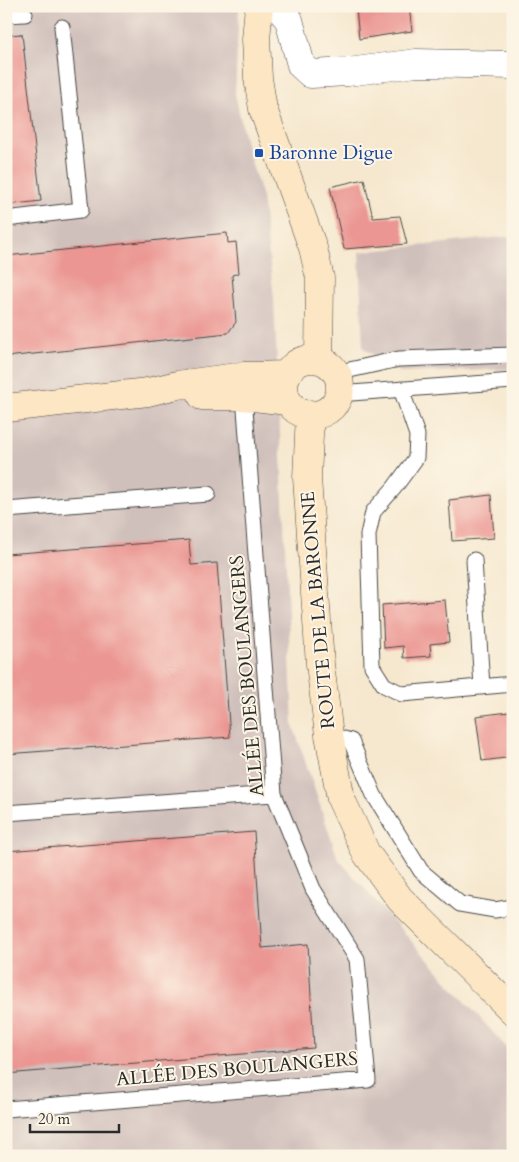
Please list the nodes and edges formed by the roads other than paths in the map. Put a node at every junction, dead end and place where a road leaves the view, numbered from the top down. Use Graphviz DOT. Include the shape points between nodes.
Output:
graph roads {
  1 [pos="259,6"];
  2 [pos="278,6"];
  3 [pos="25,14"];
  4 [pos="6,15"];
  5 [pos="62,28"];
  6 [pos="513,65"];
  7 [pos="6,219"];
  8 [pos="513,355"];
  9 [pos="331,376"];
  10 [pos="513,381"];
  11 [pos="402,389"];
  12 [pos="148,392"];
  13 [pos="244,396"];
  14 [pos="295,397"];
  15 [pos="6,408"];
  16 [pos="208,494"];
  17 [pos="6,510"];
  18 [pos="474,560"];
  19 [pos="513,684"];
  20 [pos="482,686"];
  21 [pos="329,735"];
  22 [pos="274,794"];
  23 [pos="6,813"];
  24 [pos="513,907"];
  25 [pos="513,1011"];
  26 [pos="6,1109"];
  1 -- 9 [label="main road" via="256,39 263,109 313,248 320,278"];
  2 -- 6 [label="street" via="288,20 301,65 311,74 416,63"];
  3 -- 4 [label="lane"];
  5 -- 7 [label="lane" via="81,210"];
  8 -- 9 [label="lane" via="399,360"];
  9 -- 11 [label="lane"];
  9 -- 14 [label="main road" via="334,402 328,409 320,413"];
  9 -- 14 [label="main road" via="310,359 300,361 292,366"];
  10 -- 11 [label="lane"];
  11 -- 20 [label="lane" via="417,435 416,458 373,512 368,535 372,666 384,685 402,694"];
  12 -- 13 [label="main road" via="179,396"];
  12 -- 14 [label="main road" via="225,379"];
  12 -- 15 [label="main road"];
  13 -- 14 [label="main road"];
  13 -- 22 [label="lane, ALLÉE DES BOULANGERS"];
  14 -- 21 [label="main road, ROUTE DE LA BARONNE" via="307,478 320,664"];
  16 -- 17 [label="lane"];
  18 -- 20 [label="lane"];
  19 -- 20 [label="lane"];
  21 -- 24 [label="lane" via="351,741 374,795 421,870 460,904 495,910"];
  21 -- 25 [label="main road, ROUTE DE LA BARONNE" via="341,799 366,853 400,899"];
  22 -- 23 [label="lane"];
  22 -- 26 [label="lane, ALLÉE DES BOULANGERS" via="313,889 357,959 368,1080"];
}
